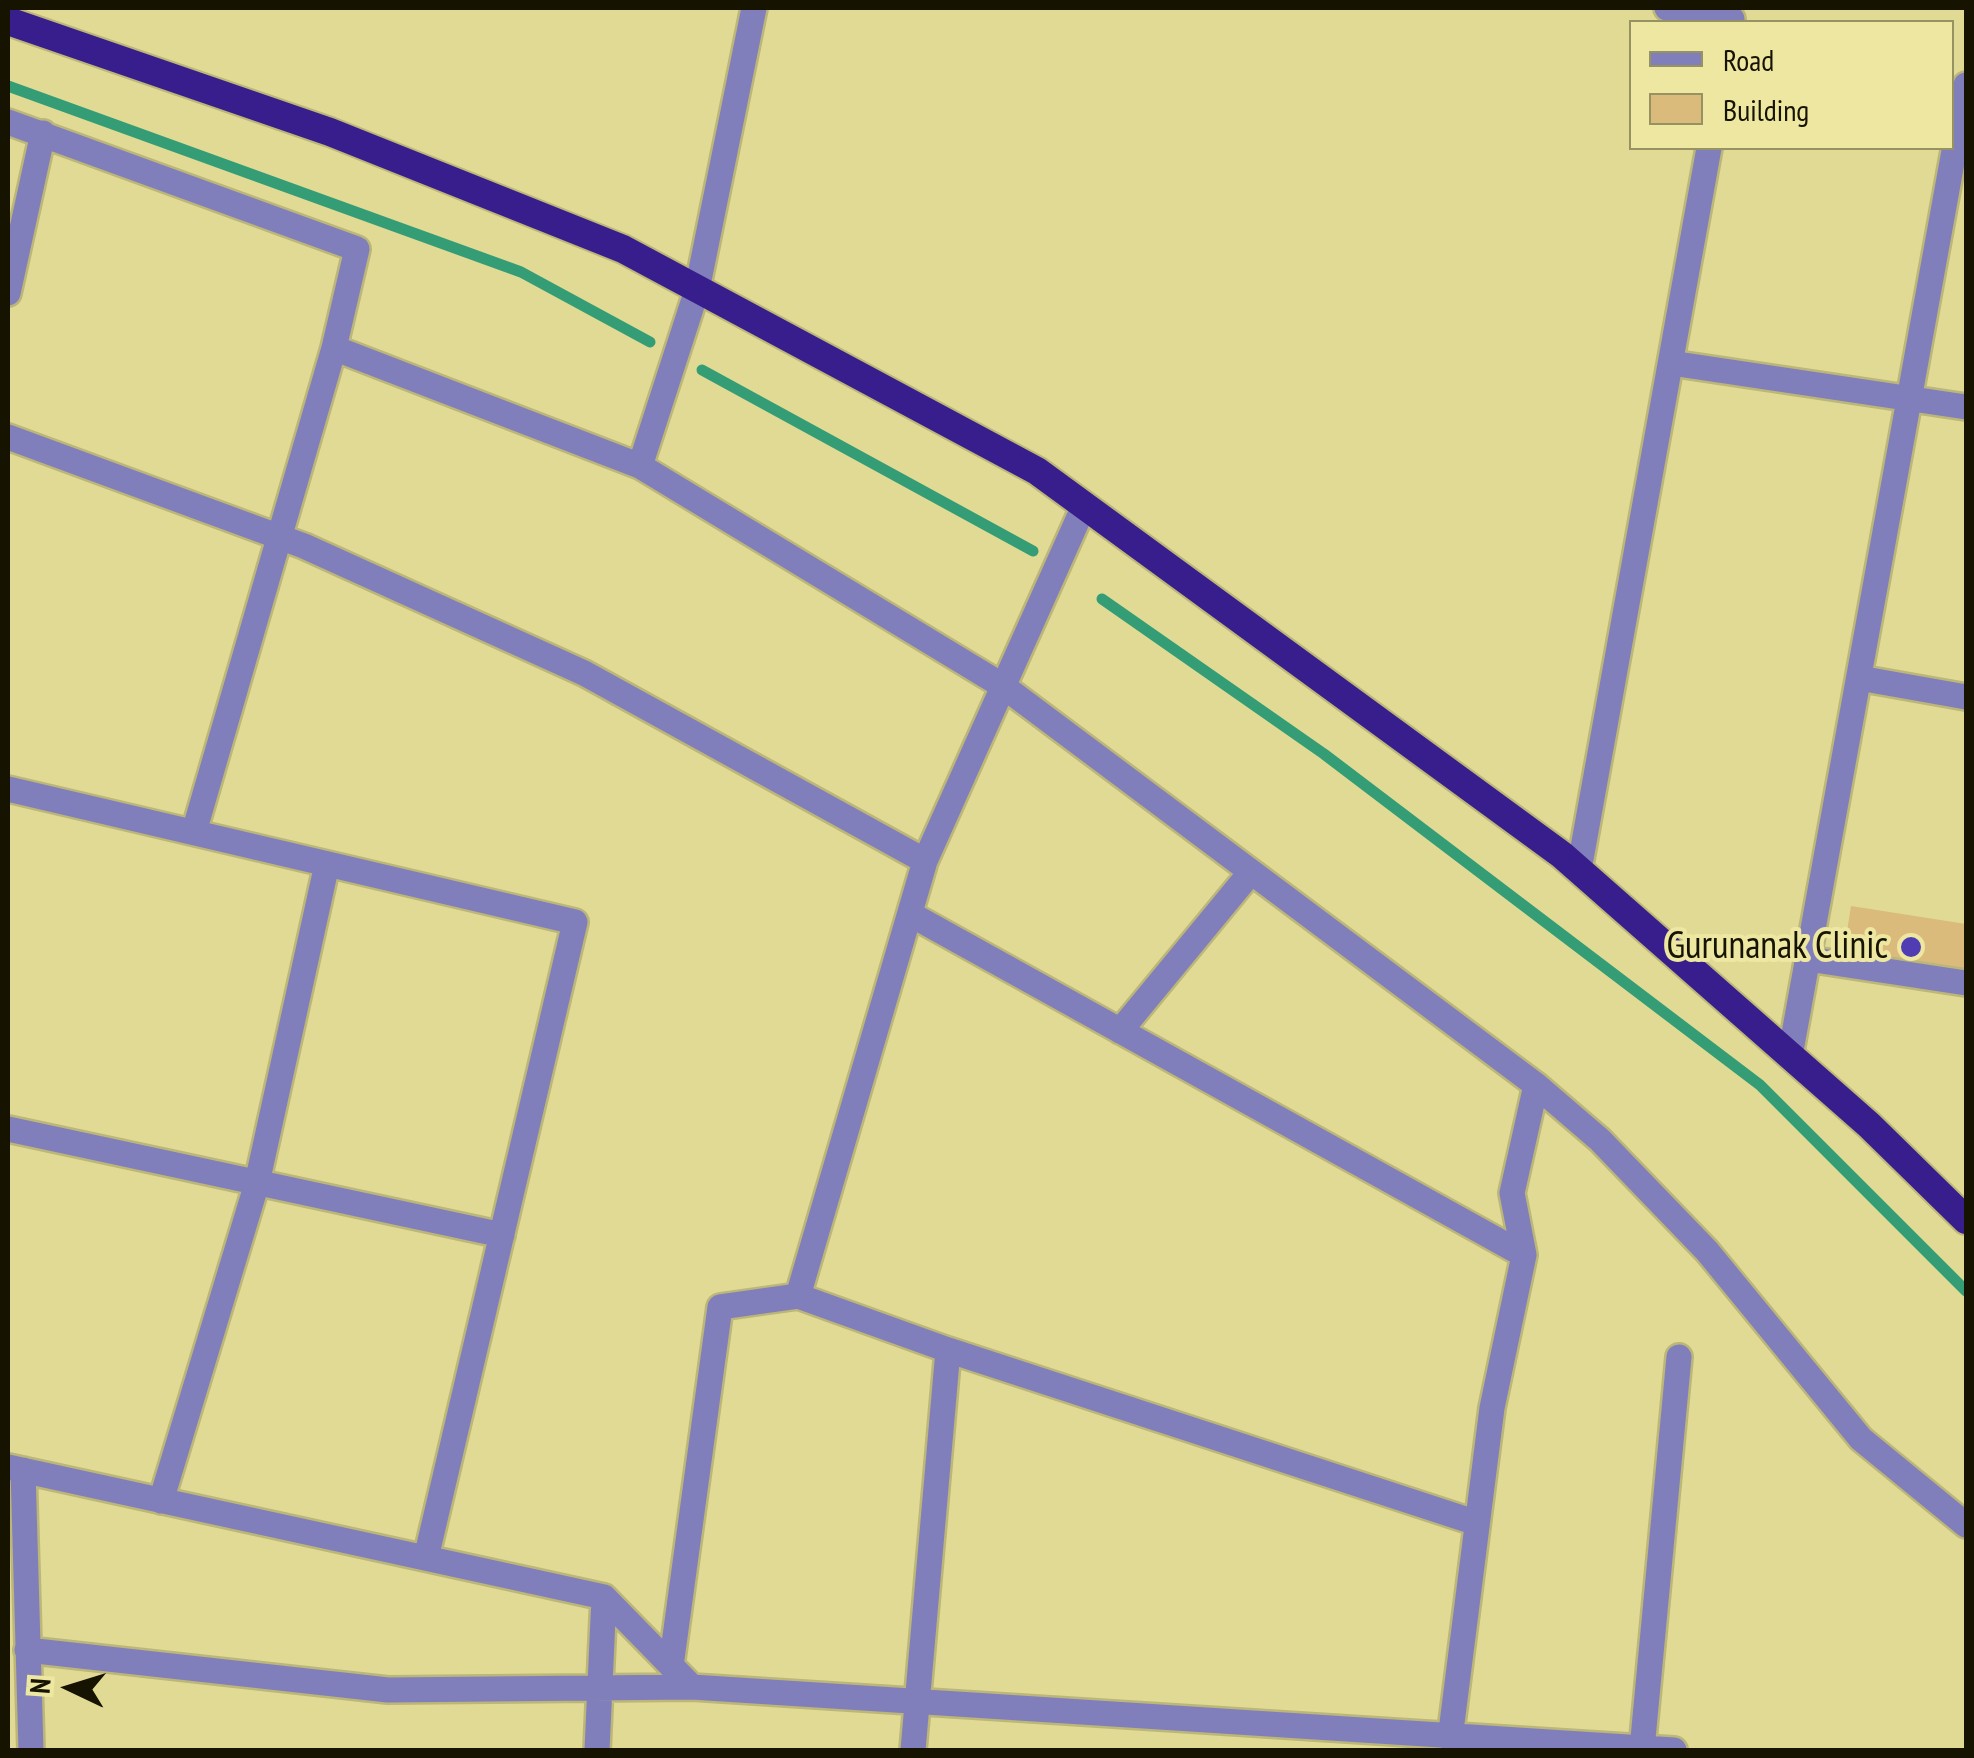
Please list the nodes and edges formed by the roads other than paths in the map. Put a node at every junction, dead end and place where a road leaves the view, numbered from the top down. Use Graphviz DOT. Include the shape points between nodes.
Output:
graph roads {
  1 [pos="754,8"];
  2 [pos="1667,8"];
  3 [pos="1732,16"];
  4 [pos="8,21"];
  5 [pos="1966,85"];
  6 [pos="8,122"];
  7 [pos="44,133"];
  8 [pos="1709,150"];
  9 [pos="697,290"];
  10 [pos="8,293"];
  11 [pos="334,348"];
  12 [pos="1670,363"];
  13 [pos="1910,397"];
  14 [pos="1966,407"];
  15 [pos="8,437"];
  16 [pos="640,466"];
  17 [pos="1084,506"];
  18 [pos="277,536"];
  19 [pos="1860,678"];
  20 [pos="1004,686"];
  21 [pos="1966,697"];
  22 [pos="8,788"];
  23 [pos="194,832"];
  24 [pos="925,861"];
  25 [pos="327,864"];
  26 [pos="1579,870"];
  27 [pos="1251,872"];
  28 [pos="910,914"];
  29 [pos="1808,960"];
  30 [pos="1966,983"];
  31 [pos="1120,1032"];
  32 [pos="1790,1056"];
  33 [pos="1536,1084"];
  34 [pos="8,1130"];
  35 [pos="257,1182"];
  36 [pos="1966,1220"];
  37 [pos="502,1235"];
  38 [pos="1524,1256"];
  39 [pos="798,1296"];
  40 [pos="948,1350"];
  41 [pos="1679,1357"];
  42 [pos="15,1468"];
  43 [pos="160,1501"];
  44 [pos="1477,1523"];
  45 [pos="1966,1525"];
  46 [pos="426,1558"];
  47 [pos="604,1597"];
  48 [pos="27,1650"];
  49 [pos="671,1666"];
  50 [pos="692,1687"];
  51 [pos="600,1691"];
  52 [pos="917,1704"];
  53 [pos="1450,1738"];
  54 [pos="1554,1747"];
  55 [pos="1642,1749"];
  56 [pos="31,1750"];
  57 [pos="598,1750"];
  58 [pos="913,1750"];
  59 [pos="1674,1750"];
  1 -- 9 [label="street"];
  2 -- 3 [label="street"];
  4 -- 9 [label="highway" via="330,132 624,250"];
  5 -- 13 [label="street"];
  6 -- 7 [label="street"];
  7 -- 10 [label="street"];
  7 -- 11 [label="street" via="357,249"];
  8 -- 12 [label="street"];
  9 -- 16 [label="street"];
  9 -- 17 [label="highway" via="1036,471"];
  11 -- 16 [label="street"];
  11 -- 18 [label="street"];
  12 -- 13 [label="street"];
  12 -- 26 [label="street"];
  13 -- 14 [label="street"];
  13 -- 19 [label="street"];
  15 -- 18 [label="street"];
  16 -- 20 [label="street"];
  17 -- 20 [label="street"];
  17 -- 26 [label="highway"];
  18 -- 23 [label="street"];
  18 -- 24 [label="street" via="584,673"];
  19 -- 21 [label="street"];
  19 -- 29 [label="street"];
  20 -- 24 [label="street"];
  20 -- 27 [label="street"];
  22 -- 23 [label="street"];
  23 -- 25 [label="street"];
  24 -- 28 [label="street"];
  25 -- 35 [label="street"];
  25 -- 37 [label="street" via="575,922"];
  26 -- 32 [label="highway"];
  27 -- 31 [label="street"];
  27 -- 33 [label="street"];
  28 -- 31 [label="street"];
  28 -- 39 [label="street"];
  29 -- 30 [label="street"];
  29 -- 32 [label="street"];
  31 -- 38 [label="street"];
  32 -- 36 [label="highway"];
  33 -- 38 [label="street" via="1512,1193"];
  33 -- 45 [label="street" via="1707,1251 1862,1440"];
  34 -- 35 [label="street"];
  35 -- 37 [label="street"];
  35 -- 43 [label="street"];
  37 -- 46 [label="street"];
  38 -- 44 [label="street" via="1492,1408"];
  39 -- 40 [label="street"];
  39 -- 49 [label="street" via="720,1308"];
  40 -- 44 [label="street"];
  40 -- 52 [label="street"];
  41 -- 55 [label="street"];
  42 -- 43 [label="street"];
  42 -- 48 [label="street"];
  43 -- 46 [label="street"];
  44 -- 53 [label="street"];
  46 -- 47 [label="street"];
  47 -- 49 [label="street"];
  47 -- 51 [label="street"];
  48 -- 51 [label="street" via="388,1690"];
  48 -- 56 [label="street"];
  49 -- 50 [label="street"];
  50 -- 51 [label="street"];
  50 -- 52 [label="street"];
  51 -- 57 [label="street"];
  52 -- 53 [label="street"];
  52 -- 58 [label="street"];
  53 -- 54 [label="street"];
  54 -- 55 [label="street"];
  55 -- 59 [label="street"];
}
